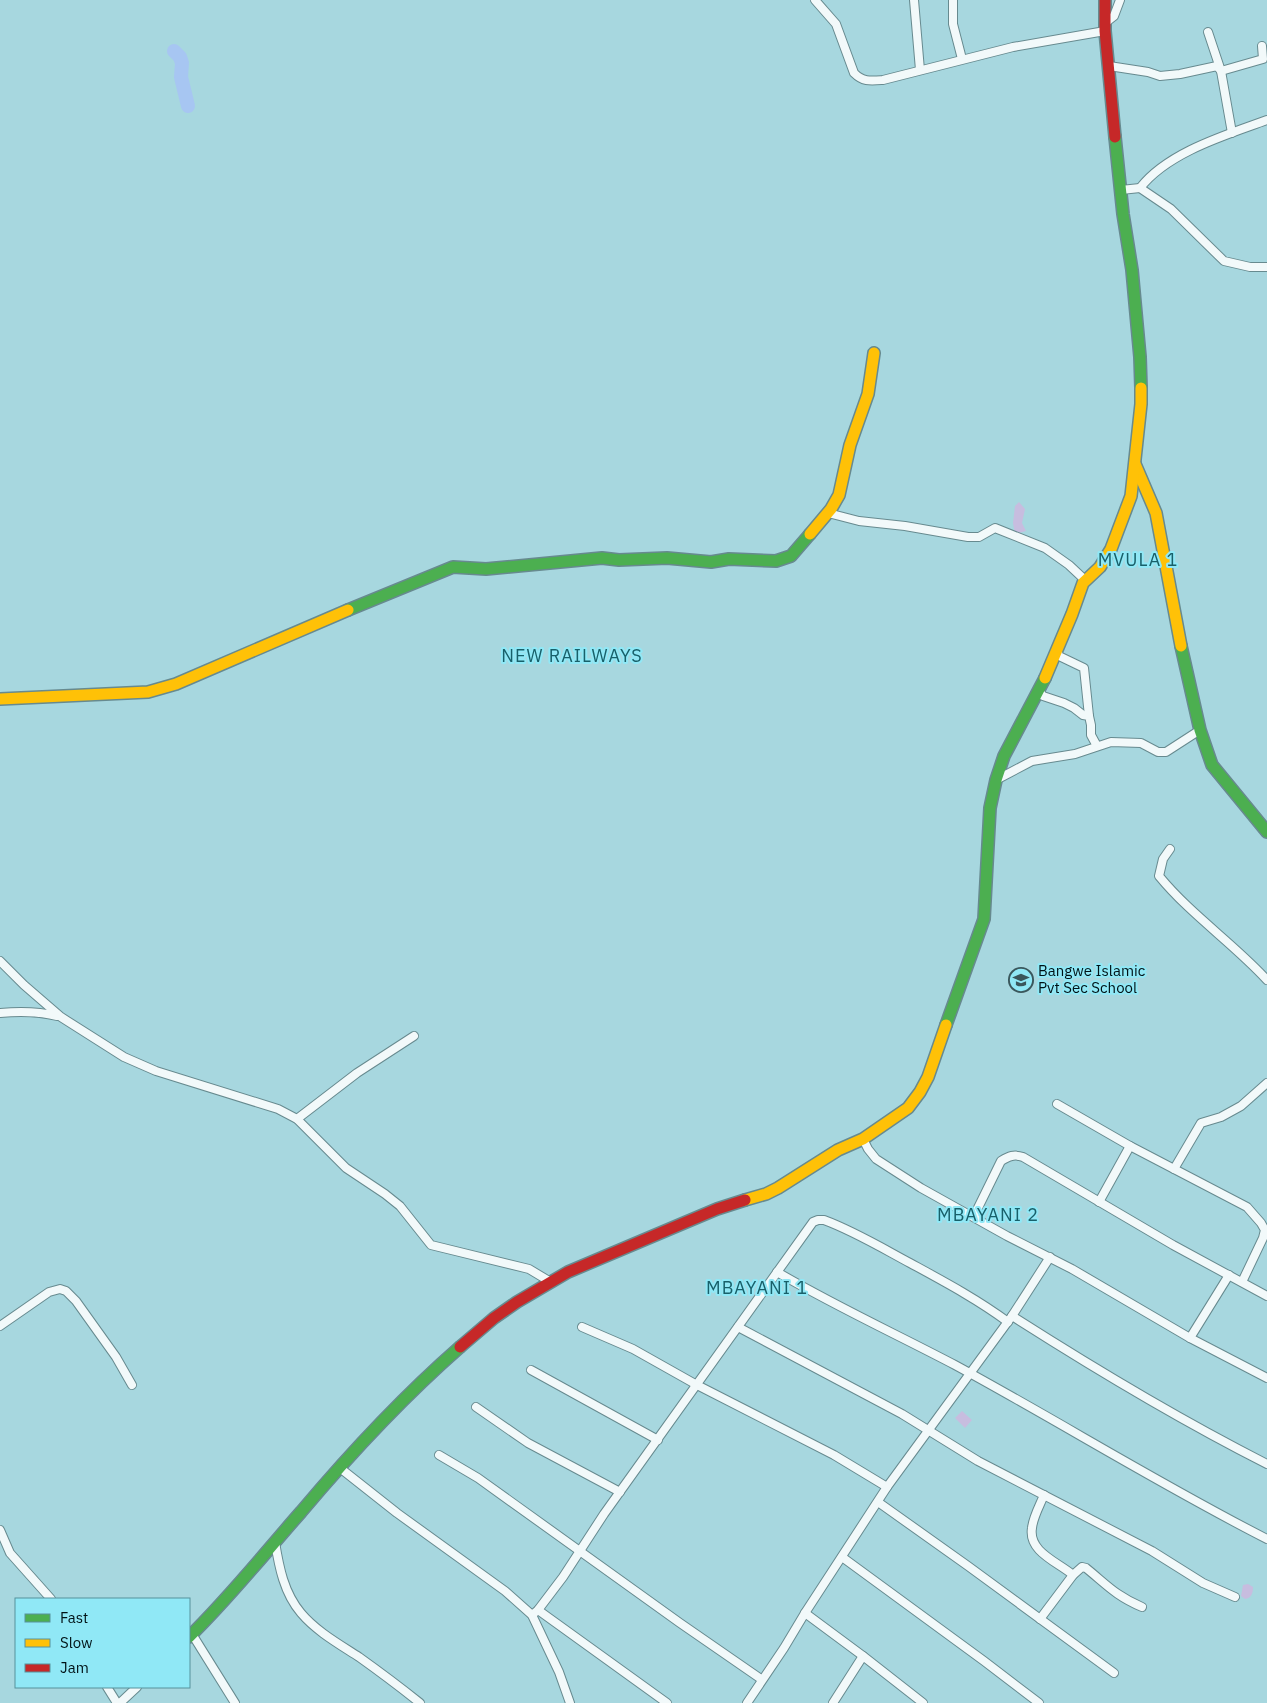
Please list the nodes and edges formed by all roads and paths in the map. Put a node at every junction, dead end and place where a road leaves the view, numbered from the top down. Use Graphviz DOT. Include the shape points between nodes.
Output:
graph roads {
  1 [pos="815,0"];
  2 [pos="914,0"];
  3 [pos="953,0"];
  4 [pos="1105,0"];
  5 [pos="1120,0"];
  6 [pos="1105,27"];
  7 [pos="1208,32"];
  8 [pos="1262,46"];
  9 [pos="962,59"];
  10 [pos="1109,66"];
  11 [pos="920,70"];
  12 [pos="1220,70"];
  13 [pos="1267,120"];
  14 [pos="1232,133"];
  15 [pos="1140,188"];
  16 [pos="1121,190"];
  17 [pos="1267,267"];
  18 [pos="874,353"];
  19 [pos="1135,464"];
  20 [pos="828,512"];
  21 [pos="1085,580"];
  22 [pos="1057,648"];
  23 [pos="1039,690"];
  24 [pos="0,698"];
  25 [pos="1089,716"];
  26 [pos="1200,730"];
  27 [pos="1097,746"];
  28 [pos="996,780"];
  29 [pos="1267,832"];
  30 [pos="1170,849"];
  31 [pos="0,961"];
  32 [pos="1267,980"];
  33 [pos="0,1013"];
  34 [pos="61,1017"];
  35 [pos="414,1036"];
  36 [pos="1267,1082"];
  37 [pos="1057,1104"];
  38 [pos="297,1119"];
  39 [pos="863,1139"];
  40 [pos="1130,1146"];
  41 [pos="1174,1169"];
  42 [pos="1100,1202"];
  43 [pos="974,1216"];
  44 [pos="1050,1258"];
  45 [pos="777,1272"];
  46 [pos="1229,1275"];
  47 [pos="549,1281"];
  48 [pos="1242,1282"];
  49 [pos="1267,1296"];
  50 [pos="1010,1319"];
  51 [pos="0,1326"];
  52 [pos="582,1327"];
  53 [pos="738,1327"];
  54 [pos="1190,1338"];
  55 [pos="531,1370"];
  56 [pos="970,1374"];
  57 [pos="1267,1378"];
  58 [pos="132,1385"];
  59 [pos="697,1385"];
  60 [pos="476,1407"];
  61 [pos="929,1430"];
  62 [pos="658,1440"];
  63 [pos="439,1455"];
  64 [pos="1267,1464"];
  65 [pos="340,1468"];
  66 [pos="887,1487"];
  67 [pos="620,1492"];
  68 [pos="1044,1495"];
  69 [pos="878,1502"];
  70 [pos="0,1530"];
  71 [pos="1267,1538"];
  72 [pos="275,1542"];
  73 [pos="580,1552"];
  74 [pos="842,1556"];
  75 [pos="1073,1575"];
  76 [pos="1235,1597"];
  77 [pos="50,1598"];
  78 [pos="1142,1607"];
  79 [pos="535,1612"];
  80 [pos="805,1613"];
  81 [pos="1040,1619"];
  82 [pos="190,1636"];
  83 [pos="862,1656"];
  84 [pos="1114,1673"];
  85 [pos="761,1679"];
  86 [pos="108,1688"];
  87 [pos="136,1688"];
  88 [pos="118,1703"];
  89 [pos="235,1703"];
  90 [pos="420,1703"];
  91 [pos="570,1703"];
  92 [pos="667,1703"];
  93 [pos="747,1703"];
  94 [pos="832,1703"];
  95 [pos="923,1703"];
  96 [pos="1038,1703"];
  1 -- 11 [label="street" via="836,24 859,79 867,82 883,80"];
  2 -- 11 [label="street"];
  3 -- 9 [label="street" via="953,24"];
  4 -- 6 [label="street"];
  5 -- 6 [label="street" via="1114,16"];
  6 -- 9 [label="street"];
  6 -- 10 [label="street"];
  7 -- 12 [label="street"];
  8 -- 12 [label="street" via="1264,58"];
  9 -- 11 [label="street"];
  10 -- 12 [label="street" via="1160,76 1217,66"];
  10 -- 16 [label="street"];
  12 -- 14 [label="street"];
  13 -- 14 [label="street"];
  14 -- 15 [label="street" via="1191,149 1162,168"];
  15 -- 16 [label="street"];
  15 -- 17 [label="street" via="1171,209 1224,261"];
  16 -- 19 [label="street" via="1140,357 1141,396"];
  18 -- 20 [label="street" via="868,394 850,445 839,495"];
  19 -- 21 [label="street" via="1131,496 1111,549 1100,567"];
  19 -- 26 [label="street" via="1156,513"];
  20 -- 21 [label="street" via="858,521 968,537 979,537 995,528 1045,548"];
  20 -- 24 [label="street" via="791,556 776,561 602,558 486,569 453,567 176,684 148,692"];
  21 -- 22 [label="street"];
  22 -- 23 [label="street"];
  22 -- 25 [label="street" via="1060,656 1084,668"];
  23 -- 25 [label="street" via="1043,696"];
  23 -- 28 [label="street" via="1006,750"];
  25 -- 27 [label="street" via="1091,735"];
  26 -- 27 [label="street" via="1166,752 1130,741"];
  26 -- 29 [label="street" via="1212,765"];
  27 -- 28 [label="street" via="1075,754 1032,761"];
  28 -- 39 [label="street" via="990,808 984,919 928,1077 908,1108"];
  30 -- 32 [label="street" via="1163,859 1159,876 1191,911 1236,948"];
  31 -- 34 [label="street"];
  33 -- 34 [label="street" via="25,1010"];
  34 -- 38 [label="street" via="139,1064 278,1109"];
  35 -- 38 [label="street" via="357,1073"];
  36 -- 41 [label="street" via="1233,1110 1199,1126"];
  37 -- 40 [label="street"];
  38 -- 47 [label="street" via="346,1168 400,1206 431,1245 529,1269"];
  39 -- 43 [label="street" via="872,1154 888,1168"];
  39 -- 47 [label="street" via="838,1150 771,1192 717,1209"];
  40 -- 41 [label="street"];
  40 -- 42 [label="street"];
  41 -- 48 [label="street" via="1247,1207 1261,1223 1265,1230 1263,1238"];
  42 -- 43 [label="street" via="1016,1155 1001,1161"];
  42 -- 46 [label="street"];
  43 -- 44 [label="street"];
  44 -- 50 [label="street"];
  44 -- 54 [label="street"];
  45 -- 50 [label="street" via="810,1226 824,1220"];
  45 -- 53 [label="street"];
  45 -- 56 [label="street"];
  46 -- 48 [label="street"];
  46 -- 54 [label="street"];
  47 -- 65 [label="street" via="504,1309 470,1336"];
  48 -- 49 [label="street"];
  50 -- 56 [label="street"];
  50 -- 64 [label="street"];
  51 -- 58 [label="street" via="49,1292 66,1291 116,1356"];
  52 -- 59 [label="street" via="633,1349"];
  53 -- 59 [label="street"];
  53 -- 61 [label="street"];
  54 -- 57 [label="street"];
  55 -- 62 [label="street"];
  56 -- 61 [label="street"];
  56 -- 71 [label="street"];
  59 -- 62 [label="street"];
  59 -- 66 [label="street" via="807,1441"];
  60 -- 67 [label="street" via="528,1443"];
  61 -- 66 [label="street"];
  61 -- 68 [label="street" via="978,1461"];
  62 -- 67 [label="street"];
  63 -- 73 [label="street" via="478,1478"];
  65 -- 72 [label="street"];
  65 -- 79 [label="street"];
  66 -- 69 [label="street"];
  67 -- 73 [label="street"];
  68 -- 75 [label="street" via="1032,1527 1034,1544"];
  68 -- 76 [label="street" via="1152,1551 1203,1583"];
  69 -- 74 [label="street"];
  69 -- 81 [label="street"];
  70 -- 77 [label="street" via="10,1553"];
  72 -- 82 [label="street"];
  72 -- 90 [label="street" via="280,1573 300,1612 322,1632"];
  73 -- 79 [label="street"];
  73 -- 85 [label="street"];
  74 -- 80 [label="street"];
  74 -- 96 [label="street"];
  75 -- 78 [label="street" via="1082,1567 1086,1568 1112,1591"];
  75 -- 81 [label="street"];
  79 -- 91 [label="street"];
  79 -- 92 [label="street"];
  80 -- 83 [label="street"];
  80 -- 85 [label="street"];
  81 -- 84 [label="street"];
  82 -- 89 [label="street"];
  83 -- 94 [label="street"];
  83 -- 95 [label="street"];
  85 -- 93 [label="street"];
  86 -- 88 [label="street"];
  87 -- 88 [label="street"];
}
